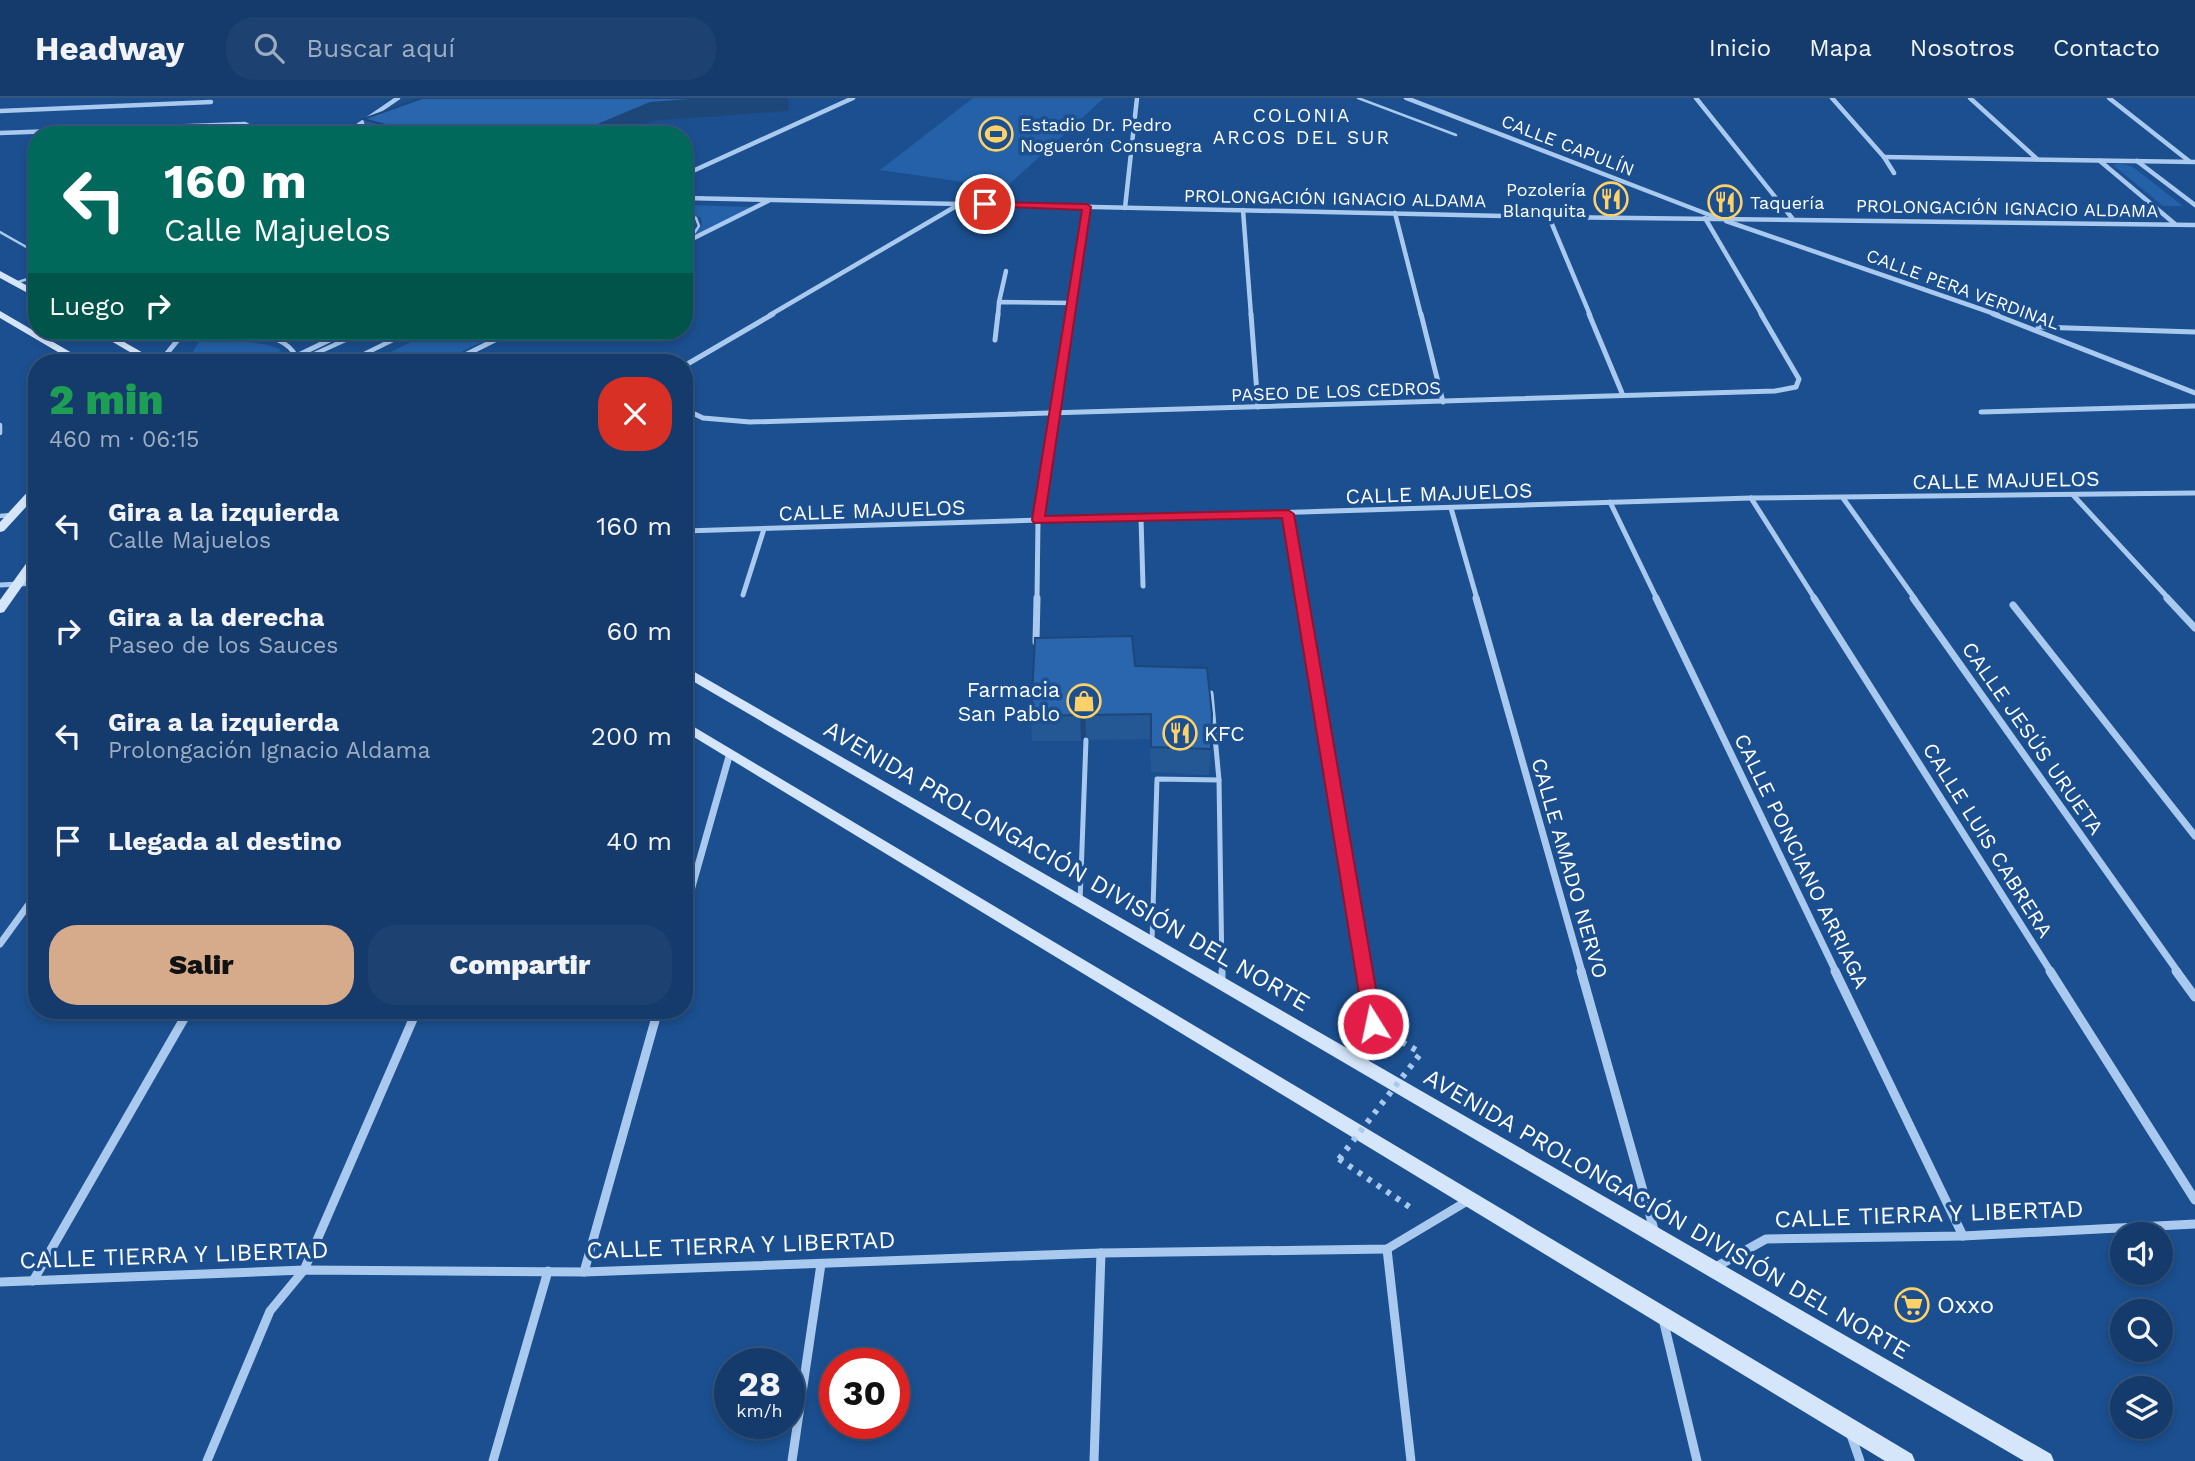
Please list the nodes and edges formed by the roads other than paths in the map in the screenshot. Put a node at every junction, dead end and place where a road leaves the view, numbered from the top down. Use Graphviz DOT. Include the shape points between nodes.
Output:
graph roads {
  1 [pos="398,98"];
  2 [pos="853,98"];
  3 [pos="1137,98"];
  4 [pos="1358,98"];
  5 [pos="1406,98"];
  6 [pos="1696,98"];
  7 [pos="1832,98"];
  8 [pos="1970,98"];
  9 [pos="2109,98"];
  10 [pos="211,102"];
  11 [pos="0,111"];
  12 [pos="191,126"];
  13 [pos="248,126"];
  14 [pos="357,126"];
  15 [pos="28,132"];
  16 [pos="0,133"];
  17 [pos="1456,135"];
  18 [pos="1884,157"];
  19 [pos="2038,159"];
  20 [pos="2099,161"];
  21 [pos="2136,161"];
  22 [pos="2192,162"];
  23 [pos="693,171"];
  24 [pos="1894,173"];
  25 [pos="693,198"];
  26 [pos="770,200"];
  27 [pos="960,204"];
  28 [pos="2195,205"];
  29 [pos="1087,207"];
  30 [pos="1125,208"];
  31 [pos="1243,210"];
  32 [pos="1395,213"];
  33 [pos="693,217"];
  34 [pos="1549,217"];
  35 [pos="1705,218"];
  36 [pos="1720,218"];
  37 [pos="1792,218"];
  38 [pos="2175,224"];
  39 [pos="2195,225"];
  40 [pos="0,232"];
  41 [pos="693,233"];
  42 [pos="693,238"];
  43 [pos="28,248"];
  44 [pos="1006,271"];
  45 [pos="0,274"];
  46 [pos="28,279"];
  47 [pos="15,283"];
  48 [pos="28,290"];
  49 [pos="999,302"];
  50 [pos="1073,303"];
  51 [pos="0,314"];
  52 [pos="2032,327"];
  53 [pos="2195,332"];
  54 [pos="28,334"];
  55 [pos="37,340"];
  56 [pos="115,340"];
  57 [pos="178,340"];
  58 [pos="284,340"];
  59 [pos="332,340"];
  60 [pos="343,340"];
  61 [pos="393,340"];
  62 [pos="495,340"];
  63 [pos="995,340"];
  64 [pos="57,354"];
  65 [pos="140,354"];
  66 [pos="166,354"];
  67 [pos="295,354"];
  68 [pos="306,354"];
  69 [pos="309,354"];
  70 [pos="364,354"];
  71 [pos="467,354"];
  72 [pos="693,361"];
  73 [pos="1622,393"];
  74 [pos="2195,393"];
  75 [pos="1443,402"];
  76 [pos="2195,406"];
  77 [pos="1258,407"];
  78 [pos="1980,412"];
  79 [pos="693,413"];
  80 [pos="1053,413"];
  81 [pos="0,425"];
  82 [pos="0,433"];
  83 [pos="2195,493"];
  84 [pos="2073,495"];
  85 [pos="28,496"];
  86 [pos="1751,498"];
  87 [pos="1843,498"];
  88 [pos="1610,502"];
  89 [pos="1451,508"];
  90 [pos="1288,514"];
  91 [pos="6,515"];
  92 [pos="1141,518"];
  93 [pos="1038,520"];
  94 [pos="0,529"];
  95 [pos="764,529"];
  96 [pos="693,531"];
  97 [pos="28,567"];
  98 [pos="28,583"];
  99 [pos="15,584"];
  100 [pos="0,585"];
  101 [pos="1143,586"];
  102 [pos="743,595"];
  103 [pos="2013,604"];
  104 [pos="0,609"];
  105 [pos="2195,628"];
  106 [pos="1036,642"];
  107 [pos="693,675"];
  108 [pos="1211,693"];
  109 [pos="693,730"];
  110 [pos="1086,740"];
  111 [pos="730,753"];
  112 [pos="1219,780"];
  113 [pos="2195,836"];
  114 [pos="693,883"];
  115 [pos="1080,902"];
  116 [pos="28,905"];
  117 [pos="0,944"];
  118 [pos="1152,944"];
  119 [pos="1222,985"];
  120 [pos="2195,997"];
  121 [pos="184,1019"];
  122 [pos="413,1019"];
  123 [pos="654,1019"];
  124 [pos="1363,1066"];
  125 [pos="1470,1199"];
  126 [pos="2195,1200"];
  127 [pos="2195,1224"];
  128 [pos="1963,1236"];
  129 [pos="1656,1237"];
  130 [pos="1387,1249"];
  131 [pos="1101,1253"];
  132 [pos="821,1264"];
  133 [pos="1713,1269"];
  134 [pos="304,1270"];
  135 [pos="548,1272"];
  136 [pos="584,1272"];
  137 [pos="33,1281"];
  138 [pos="2,1285"];
  139 [pos="1662,1317"];
  140 [pos="1849,1428"];
  141 [pos="207,1461"];
  142 [pos="493,1461"];
  143 [pos="792,1461"];
  144 [pos="1094,1461"];
  145 [pos="1411,1461"];
  146 [pos="1697,1461"];
  147 [pos="1860,1461"];
  148 [pos="1905,1461"];
  149 [pos="2044,1461"];
  1 -- 14 [label="street"];
  2 -- 23 [label="street"];
  3 -- 30 [label="street"];
  4 -- 17 [label="lane"];
  5 -- 36 [label="street, CALLE CAPULÍN"];
  6 -- 37 [label="street"];
  7 -- 18 [label="street"];
  8 -- 19 [label="street"];
  9 -- 22 [label="street"];
  10 -- 11 [label="street"];
  12 -- 13 [label="street"];
  15 -- 16 [label="street"];
  18 -- 19 [label="street"];
  18 -- 24 [label="street"];
  19 -- 20 [label="street"];
  20 -- 21 [label="street"];
  20 -- 38 [label="street"];
  21 -- 22 [label="street"];
  21 -- 28 [label="street"];
  25 -- 26 [label="street, PROLONGACIÓN IGNACIO ALDAMA"];
  26 -- 27 [label="street, PROLONGACIÓN IGNACIO ALDAMA"];
  26 -- 42 [label="street"];
  27 -- 29 [label="street, PROLONGACIÓN IGNACIO ALDAMA"];
  27 -- 72 [label="street"];
  29 -- 30 [label="street, PROLONGACIÓN IGNACIO ALDAMA"];
  29 -- 50 [label="street"];
  30 -- 31 [label="street, PROLONGACIÓN IGNACIO ALDAMA"];
  31 -- 32 [label="street, PROLONGACIÓN IGNACIO ALDAMA"];
  31 -- 77 [label="street"];
  32 -- 34 [label="street, PROLONGACIÓN IGNACIO ALDAMA"];
  32 -- 75 [label="street"];
  33 -- 41 [label="lane" via="699,226"];
  34 -- 35 [label="street, PROLONGACIÓN IGNACIO ALDAMA"];
  34 -- 73 [label="street"];
  35 -- 36 [label="street, PROLONGACIÓN IGNACIO ALDAMA"];
  35 -- 73 [label="street, PASEO DE LOS CEDROS" via="1798,380 1796,387"];
  36 -- 37 [label="street, PROLONGACIÓN IGNACIO ALDAMA"];
  36 -- 52 [label="street, CALLE PERA VERDINAL"];
  37 -- 38 [label="street, PROLONGACIÓN IGNACIO ALDAMA"];
  38 -- 39 [label="street, PROLONGACIÓN IGNACIO ALDAMA"];
  40 -- 43 [label="lane"];
  44 -- 49 [label="street"];
  45 -- 47 [label="main road"];
  46 -- 47 [label="lane"];
  47 -- 48 [label="main road"];
  49 -- 50 [label="street"];
  49 -- 63 [label="street"];
  50 -- 80 [label="street"];
  51 -- 54 [label="main road"];
  52 -- 53 [label="street"];
  52 -- 74 [label="street, CALLE PERA VERDINAL"];
  55 -- 64 [label="main road"];
  56 -- 65 [label="main road"];
  57 -- 66 [label="street"];
  58 -- 67 [label="lane"];
  59 -- 68 [label="street"];
  60 -- 69 [label="lane"];
  61 -- 70 [label="lane"];
  62 -- 71 [label="street"];
  73 -- 75 [label="street, PASEO DE LOS CEDROS"];
  75 -- 77 [label="street, PASEO DE LOS CEDROS"];
  76 -- 78 [label="street"];
  77 -- 80 [label="street, PASEO DE LOS CEDROS"];
  79 -- 80 [label="street, PASEO DE LOS CEDROS" via="750,422"];
  80 -- 93 [label="street"];
  81 -- 82 [label="lane"];
  83 -- 84 [label="street, CALLE MAJUELOS"];
  84 -- 87 [label="street, CALLE MAJUELOS"];
  84 -- 105 [label="street"];
  85 -- 91 [label="main road"];
  86 -- 87 [label="street, CALLE MAJUELOS"];
  86 -- 88 [label="street, CALLE MAJUELOS"];
  86 -- 126 [label="street, CALLE LUIS CABRERA"];
  87 -- 120 [label="street, CALLE JESÚS URUETA"];
  88 -- 89 [label="street, CALLE MAJUELOS"];
  88 -- 128 [label="street, CALLE PONCIANO ARRIAGA"];
  89 -- 90 [label="street, CALLE MAJUELOS"];
  89 -- 129 [label="street, CALLE AMADO NERVO"];
  90 -- 92 [label="street, CALLE MAJUELOS"];
  90 -- 124 [label="street" via="1373,1024"];
  91 -- 94 [label="main road"];
  92 -- 93 [label="street, CALLE MAJUELOS"];
  92 -- 101 [label="street"];
  93 -- 95 [label="street, CALLE MAJUELOS"];
  93 -- 106 [label="street"];
  95 -- 96 [label="street, CALLE MAJUELOS"];
  95 -- 102 [label="street"];
  97 -- 99 [label="main road"];
  98 -- 99 [label="street"];
  99 -- 100 [label="street"];
  99 -- 104 [label="main road"];
  103 -- 113 [label="street"];
  107 -- 115 [label="main road, AVENIDA PROLONGACIÓN DIVISIÓN DEL NORTE"];
  108 -- 112 [label="lane"];
  109 -- 111 [label="main road"];
  110 -- 115 [label="lane"];
  111 -- 114 [label="street"];
  111 -- 125 [label="main road"];
  112 -- 118 [label="lane" via="1157,779"];
  112 -- 119 [label="lane"];
  115 -- 118 [label="main road, AVENIDA PROLONGACIÓN DIVISIÓN DEL NORTE"];
  116 -- 117 [label="street"];
  118 -- 119 [label="main road, AVENIDA PROLONGACIÓN DIVISIÓN DEL NORTE"];
  119 -- 124 [label="main road, AVENIDA PROLONGACIÓN DIVISIÓN DEL NORTE"];
  121 -- 137 [label="street"];
  122 -- 134 [label="street"];
  123 -- 136 [label="street"];
  124 -- 129 [label="main road, AVENIDA PROLONGACIÓN DIVISIÓN DEL NORTE"];
  125 -- 130 [label="street"];
  125 -- 139 [label="main road"];
  127 -- 128 [label="street, CALLE TIERRA Y LIBERTAD"];
  128 -- 133 [label="street, CALLE TIERRA Y LIBERTAD" via="1766,1239"];
  129 -- 133 [label="main road, AVENIDA PROLONGACIÓN DIVISIÓN DEL NORTE"];
  130 -- 131 [label="street, CALLE TIERRA Y LIBERTAD"];
  130 -- 145 [label="street"];
  131 -- 132 [label="street, CALLE TIERRA Y LIBERTAD"];
  131 -- 144 [label="street"];
  132 -- 136 [label="street, CALLE TIERRA Y LIBERTAD"];
  132 -- 143 [label="street"];
  133 -- 149 [label="main road, AVENIDA PROLONGACIÓN DIVISIÓN DEL NORTE"];
  134 -- 135 [label="street, CALLE TIERRA Y LIBERTAD"];
  134 -- 137 [label="street, CALLE TIERRA Y LIBERTAD"];
  134 -- 141 [label="street" via="270,1311"];
  135 -- 136 [label="street, CALLE TIERRA Y LIBERTAD"];
  135 -- 142 [label="street"];
  137 -- 138 [label="street, CALLE TIERRA Y LIBERTAD"];
  139 -- 140 [label="main road"];
  139 -- 146 [label="street"];
  140 -- 147 [label="street"];
  140 -- 148 [label="main road"];
}
